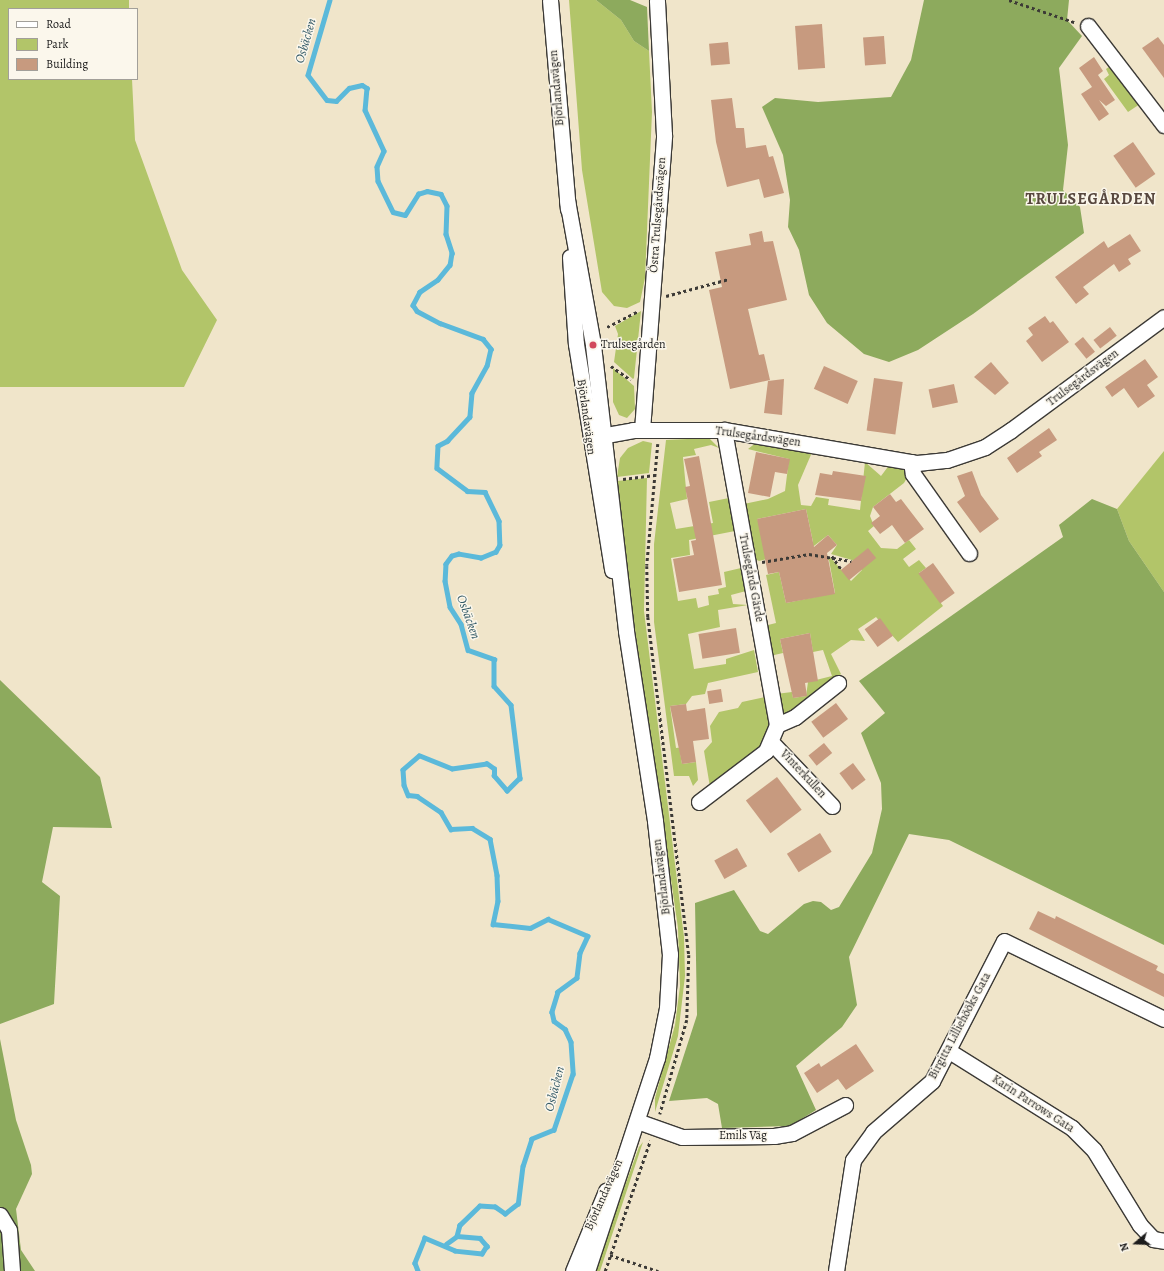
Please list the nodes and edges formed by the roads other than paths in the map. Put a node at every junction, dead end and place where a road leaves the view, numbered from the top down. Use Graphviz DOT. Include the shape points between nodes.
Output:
graph roads {
  1 [pos="550,0"];
  2 [pos="657,0"];
  3 [pos="1088,26"];
  4 [pos="1164,125"];
  5 [pos="567,200"];
  6 [pos="1164,317"];
  7 [pos="642,430"];
  8 [pos="724,430"];
  9 [pos="605,434"];
  10 [pos="589,438"];
  11 [pos="910,462"];
  12 [pos="969,554"];
  13 [pos="626,631"];
  14 [pos="838,683"];
  15 [pos="776,725"];
  16 [pos="772,743"];
  17 [pos="699,802"];
  18 [pos="832,806"];
  19 [pos="1164,1019"];
  20 [pos="949,1051"];
  21 [pos="845,1105"];
  22 [pos="637,1121"];
  23 [pos="0,1215"];
  24 [pos="1164,1241"];
  25 [pos="12,1271"];
  26 [pos="573,1271"];
  27 [pos="587,1271"];
  28 [pos="836,1271"];
  1 -- 5 [label="street, Björlandavägen"];
  2 -- 7 [label="street, Östra Trulsegårdsvägen" via="664,134 656,268 643,382"];
  3 -- 4 [label="street"];
  5 -- 9 [label="street, Björlandavägen"];
  5 -- 10 [label="street, Björlandavägen" via="572,302"];
  6 -- 11 [label="street, Trulsegårdsvägen" via="1046,407 985,447 934,462"];
  7 -- 8 [label="street, Trulsegårdsvägen"];
  7 -- 9 [label="street, Trulsegårdsvägen"];
  8 -- 11 [label="street, Trulsegårdsvägen"];
  8 -- 15 [label="street, Trulsegårds Gärde"];
  9 -- 10 [label="street, Trulsegårdsvägen"];
  9 -- 13 [label="street, Björlandavägen"];
  10 -- 13 [label="street, Björlandavägen"];
  11 -- 12 [label="street" via="913,474"];
  13 -- 22 [label="street, Björlandavägen" via="655,821 670,954 664,1026"];
  14 -- 15 [label="street" via="795,717"];
  15 -- 16 [label="street, Trulsegårds Gärde"];
  16 -- 17 [label="street"];
  16 -- 18 [label="street, Vinterkullen"];
  19 -- 20 [label="street, Birgitta Lilliehööks Gata" via="1004,941"];
  20 -- 24 [label="street, Karin Parrows Gata" via="1072,1128 1094,1150 1140,1225 1153,1239"];
  20 -- 28 [label="street, Birgitta Lilliehööks Gata" via="932,1081 873,1132 853,1160"];
  21 -- 22 [label="street, Emils Väg" via="792,1133 774,1136 682,1138"];
  22 -- 26 [label="street, Björlandavägen"];
  22 -- 27 [label="street, Björlandavägen"];
  23 -- 25 [label="street" via="9,1230"];
}
